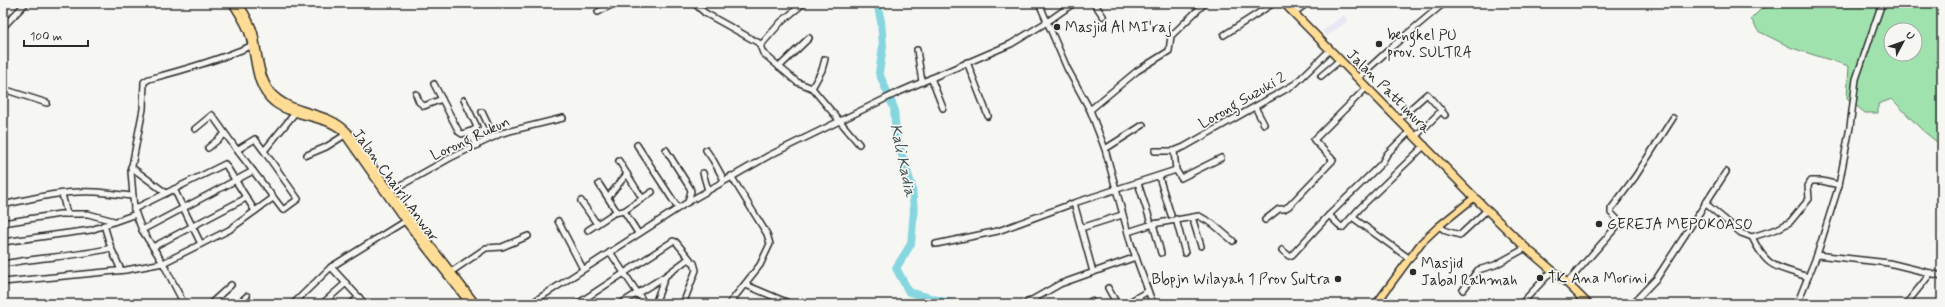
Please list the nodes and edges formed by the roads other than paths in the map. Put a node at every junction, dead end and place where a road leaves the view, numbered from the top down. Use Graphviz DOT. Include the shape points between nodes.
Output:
graph roads {
  1 [pos="26,3"];
  2 [pos="232,3"];
  3 [pos="239,3"];
  4 [pos="615,3"];
  5 [pos="694,3"];
  6 [pos="804,3"];
  7 [pos="1039,3"];
  8 [pos="1094,3"];
  9 [pos="1205,3"];
  10 [pos="1274,3"];
  11 [pos="1284,3"];
  12 [pos="1307,3"];
  13 [pos="1444,3"];
  14 [pos="1882,3"];
  15 [pos="1071,4"];
  16 [pos="598,12"];
  17 [pos="1294,13"];
  18 [pos="1103,16"];
  19 [pos="1047,22"];
  20 [pos="3,27"];
  21 [pos="1224,35"];
  22 [pos="809,38"];
  23 [pos="761,45"];
  24 [pos="251,46"];
  25 [pos="917,50"];
  26 [pos="1330,50"];
  27 [pos="824,59"];
  28 [pos="1340,60"];
  29 [pos="966,62"];
  30 [pos="779,67"];
  31 [pos="1321,76"];
  32 [pos="931,78"];
  33 [pos="1358,78"];
  34 [pos="922,82"];
  35 [pos="434,84"];
  36 [pos="1368,87"];
  37 [pos="812,88"];
  38 [pos="3,89"];
  39 [pos="416,94"];
  40 [pos="442,99"];
  41 [pos="464,100"];
  42 [pos="48,103"];
  43 [pos="1256,107"];
  44 [pos="943,108"];
  45 [pos="1090,110"];
  46 [pos="482,112"];
  47 [pos="295,113"];
  48 [pos="988,116"];
  49 [pos="563,118"];
  50 [pos="1673,118"];
  51 [pos="1399,119"];
  52 [pos="840,120"];
  53 [pos="1264,124"];
  54 [pos="1143,125"];
  55 [pos="195,129"];
  56 [pos="469,132"];
  57 [pos="1413,133"];
  58 [pos="225,134"];
  59 [pos="345,135"];
  60 [pos="494,137"];
  61 [pos="637,144"];
  62 [pos="859,144"];
  63 [pos="1425,145"];
  64 [pos="476,146"];
  65 [pos="208,148"];
  66 [pos="1105,148"];
  67 [pos="237,150"];
  68 [pos="666,150"];
  69 [pos="706,150"];
  70 [pos="264,151"];
  71 [pos="1155,151"];
  72 [pos="1174,151"];
  73 [pos="307,156"];
  74 [pos="1221,158"];
  75 [pos="619,161"];
  76 [pos="131,167"];
  77 [pos="1176,170"];
  78 [pos="253,171"];
  79 [pos="1726,172"];
  80 [pos="703,173"];
  81 [pos="627,174"];
  82 [pos="731,176"];
  83 [pos="1159,177"];
  84 [pos="380,180"];
  85 [pos="724,180"];
  86 [pos="235,181"];
  87 [pos="1138,183"];
  88 [pos="598,184"];
  89 [pos="1839,186"];
  90 [pos="174,189"];
  91 [pos="1115,189"];
  92 [pos="708,190"];
  93 [pos="391,191"];
  94 [pos="652,192"];
  95 [pos="166,193"];
  96 [pos="62,194"];
  97 [pos="133,196"];
  98 [pos="608,197"];
  99 [pos="1475,197"];
  100 [pos="246,198"];
  101 [pos="273,198"];
  102 [pos="642,198"];
  103 [pos="581,201"];
  104 [pos="688,202"];
  105 [pos="1074,202"];
  106 [pos="1705,203"];
  107 [pos="3,205"];
  108 [pos="183,208"];
  109 [pos="678,208"];
  110 [pos="134,209"];
  111 [pos="1487,210"];
  112 [pos="624,211"];
  113 [pos="254,212"];
  114 [pos="617,212"];
  115 [pos="67,214"];
  116 [pos="136,214"];
  117 [pos="1122,215"];
  118 [pos="1171,215"];
  119 [pos="1329,215"];
  120 [pos="1192,217"];
  121 [pos="1352,217"];
  122 [pos="1176,219"];
  123 [pos="1265,220"];
  124 [pos="114,221"];
  125 [pos="405,221"];
  126 [pos="558,221"];
  127 [pos="1152,222"];
  128 [pos="3,223"];
  129 [pos="597,224"];
  130 [pos="104,225"];
  131 [pos="192,226"];
  132 [pos="1439,226"];
  133 [pos="1081,228"];
  134 [pos="142,230"];
  135 [pos="588,230"];
  136 [pos="1128,232"];
  137 [pos="638,233"];
  138 [pos="528,236"];
  139 [pos="1752,237"];
  140 [pos="3,242"];
  141 [pos="1233,242"];
  142 [pos="201,244"];
  143 [pos="936,244"];
  144 [pos="1201,246"];
  145 [pos="153,247"];
  146 [pos="111,248"];
  147 [pos="1526,248"];
  148 [pos="1282,250"];
  149 [pos="610,252"];
  150 [pos="1161,253"];
  151 [pos="1185,253"];
  152 [pos="1817,255"];
  153 [pos="1136,257"];
  154 [pos="690,259"];
  155 [pos="1410,259"];
  156 [pos="163,263"];
  157 [pos="3,264"];
  158 [pos="331,267"];
  159 [pos="583,269"];
  160 [pos="120,270"];
  161 [pos="1552,271"];
  162 [pos="451,272"];
  163 [pos="1093,272"];
  164 [pos="624,274"];
  165 [pos="1931,274"];
  166 [pos="666,276"];
  167 [pos="1942,276"];
  168 [pos="1808,277"];
  169 [pos="3,282"];
  170 [pos="346,282"];
  171 [pos="1567,282"];
  172 [pos="230,285"];
  173 [pos="746,285"];
  174 [pos="1108,288"];
  175 [pos="1463,290"];
  176 [pos="1148,291"];
  177 [pos="638,293"];
  178 [pos="247,296"];
  179 [pos="359,296"];
  180 [pos="1382,297"];
  181 [pos="1586,301"];
  182 [pos="184,304"];
  183 [pos="210,304"];
  184 [pos="238,304"];
  185 [pos="293,304"];
  186 [pos="322,304"];
  187 [pos="351,304"];
  188 [pos="365,304"];
  189 [pos="470,304"];
  190 [pos="476,304"];
  191 [pos="530,304"];
  192 [pos="577,304"];
  193 [pos="620,304"];
  194 [pos="645,304"];
  195 [pos="655,304"];
  196 [pos="683,304"];
  197 [pos="729,304"];
  198 [pos="791,304"];
  199 [pos="1025,304"];
  200 [pos="1117,304"];
  201 [pos="1126,304"];
  202 [pos="1153,304"];
  203 [pos="1376,304"];
  204 [pos="1389,304"];
  205 [pos="1521,304"];
  206 [pos="1577,304"];
  207 [pos="1632,304"];
  208 [pos="1797,304"];
  209 [pos="1906,304"];
  1 -- 20 [label="street"];
  2 -- 24 [label="main road, Jalan Chairil Anwar" via="247,28"];
  3 -- 84 [label="main road, Jalan Chairil Anwar" via="252,27 264,79 271,92 288,104 338,122 348,132"];
  4 -- 16 [label="street"];
  5 -- 23 [label="street" via="705,13"];
  6 -- 23 [label="street" via="781,22"];
  7 -- 19 [label="street"];
  8 -- 18 [label="street"];
  9 -- 45 [label="street" via="1171,36 1170,51 1137,71"];
  10 -- 21 [label="street"];
  11 -- 17 [label="highway, Jalan Pattimura"];
  12 -- 17 [label="street"];
  13 -- 33 [label="street"];
  14 -- 89 [label="street" via="1859,64"];
  15 -- 19 [label="street"];
  17 -- 26 [label="highway, Jalan Pattimura"];
  19 -- 29 [label="street" via="1011,44"];
  19 -- 45 [label="street" via="1072,80"];
  22 -- 30 [label="street"];
  23 -- 30 [label="street" via="764,53"];
  24 -- 47 [label="main road, Jalan Chairil Anwar" via="258,80 264,92 276,104"];
  24 -- 76 [label="street" via="191,68 145,81 143,109"];
  25 -- 34 [label="street"];
  26 -- 28 [label="highway, Jalan Pattimura"];
  26 -- 43 [label="street, Lorong Suzuki 2" via="1299,82"];
  27 -- 37 [label="street" via="822,70"];
  28 -- 31 [label="street"];
  28 -- 33 [label="highway, Jalan Pattimura"];
  29 -- 32 [label="street"];
  29 -- 48 [label="street"];
  30 -- 37 [label="street" via="801,85"];
  32 -- 34 [label="street"];
  32 -- 44 [label="street"];
  33 -- 36 [label="highway, Jalan Pattimura"];
  34 -- 52 [label="street"];
  35 -- 40 [label="street"];
  36 -- 51 [label="highway, Jalan Pattimura"];
  36 -- 123 [label="street" via="1314,140 1333,160 1289,206 1276,210"];
  37 -- 52 [label="street"];
  38 -- 42 [label="street"];
  39 -- 40 [label="street" via="424,106"];
  40 -- 56 [label="street" via="460,133"];
  41 -- 56 [label="street" via="477,127"];
  43 -- 53 [label="street"];
  43 -- 72 [label="street, Lorong Suzuki 2"];
  45 -- 66 [label="street"];
  46 -- 60 [label="street"];
  47 -- 59 [label="main road, Jalan Chairil Anwar" via="332,124"];
  47 -- 70 [label="street"];
  49 -- 60 [label="street, Lorong Rukun" via="510,130"];
  50 -- 171 [label="street" via="1611,209 1611,213 1619,221 1617,226"];
  51 -- 57 [label="highway, Jalan Pattimura"];
  51 -- 57 [label="street" via="1427,94 1444,112"];
  52 -- 62 [label="street"];
  52 -- 82 [label="street"];
  54 -- 66 [label="street"];
  55 -- 58 [label="street" via="212,115"];
  56 -- 64 [label="street"];
  57 -- 63 [label="highway, Jalan Pattimura"];
  57 -- 119 [label="street" via="1387,154 1382,163"];
  58 -- 65 [label="street"];
  58 -- 67 [label="street"];
  59 -- 73 [label="street"];
  59 -- 84 [label="main road, Jalan Chairil Anwar"];
  60 -- 64 [label="street, Lorong Rukun"];
  61 -- 109 [label="street"];
  63 -- 99 [label="highway, Jalan Pattimura"];
  63 -- 121 [label="street"];
  64 -- 93 [label="street, Lorong Rukun"];
  66 -- 91 [label="street"];
  67 -- 70 [label="street" via="255,139"];
  67 -- 78 [label="street"];
  68 -- 104 [label="street" via="690,188"];
  69 -- 85 [label="street"];
  70 -- 101 [label="street" via="298,199 283,210"];
  71 -- 72 [label="street, Lorong Suzuki 2"];
  72 -- 77 [label="street"];
  74 -- 77 [label="street" via="1184,178 1179,176"];
  75 -- 81 [label="street"];
  76 -- 95 [label="street"];
  76 -- 97 [label="street"];
  77 -- 83 [label="street"];
  78 -- 86 [label="street"];
  78 -- 101 [label="street"];
  79 -- 106 [label="street"];
  80 -- 92 [label="street"];
  81 -- 98 [label="street"];
  81 -- 102 [label="street"];
  82 -- 85 [label="street"];
  82 -- 173 [label="street" via="767,234 770,244"];
  83 -- 87 [label="street"];
  83 -- 118 [label="street"];
  84 -- 93 [label="main road, Jalan Chairil Anwar"];
  84 -- 125 [label="main road, Jalan Chairil Anwar"];
  85 -- 92 [label="street"];
  86 -- 90 [label="street" via="225,164"];
  86 -- 100 [label="street"];
  86 -- 108 [label="street"];
  87 -- 91 [label="street"];
  87 -- 127 [label="street"];
  88 -- 98 [label="street"];
  89 -- 139 [label="street" via="1811,181 1808,186 1807,202 1790,222"];
  89 -- 152 [label="street"];
  90 -- 95 [label="street"];
  90 -- 108 [label="street"];
  91 -- 105 [label="street"];
  91 -- 117 [label="street"];
  92 -- 104 [label="street"];
  93 -- 162 [label="main road, Jalan Chairil Anwar"];
  94 -- 102 [label="street"];
  95 -- 110 [label="street"];
  96 -- 97 [label="street" via="95,192"];
  96 -- 107 [label="street"];
  96 -- 115 [label="street"];
  97 -- 110 [label="street"];
  98 -- 114 [label="street"];
  99 -- 111 [label="highway, Jalan Pattimura"];
  99 -- 132 [label="main road"];
  100 -- 113 [label="street"];
  100 -- 131 [label="street"];
  101 -- 113 [label="street"];
  102 -- 112 [label="street"];
  103 -- 129 [label="street"];
  104 -- 109 [label="street"];
  105 -- 133 [label="street"];
  105 -- 143 [label="street" via="998,231"];
  106 -- 139 [label="street" via="1742,233"];
  106 -- 207 [label="street" via="1657,278"];
  108 -- 131 [label="street"];
  108 -- 134 [label="street"];
  109 -- 137 [label="street"];
  110 -- 116 [label="street"];
  111 -- 132 [label="street" via="1460,235"];
  111 -- 147 [label="highway, Jalan Pattimura"];
  112 -- 114 [label="street"];
  112 -- 137 [label="street"];
  113 -- 142 [label="street" via="229,230"];
  114 -- 129 [label="street"];
  115 -- 124 [label="street" via="88,214"];
  115 -- 128 [label="street"];
  116 -- 124 [label="street"];
  116 -- 134 [label="street"];
  117 -- 133 [label="street"];
  117 -- 136 [label="street"];
  119 -- 121 [label="street" via="1342,228"];
  119 -- 148 [label="street" via="1290,256"];
  120 -- 122 [label="street"];
  120 -- 141 [label="street" via="1203,217"];
  120 -- 144 [label="street"];
  121 -- 155 [label="street"];
  122 -- 127 [label="street"];
  122 -- 151 [label="street"];
  124 -- 130 [label="street"];
  125 -- 158 [label="street"];
  125 -- 189 [label="main road, Jalan Chairil Anwar"];
  126 -- 159 [label="street"];
  127 -- 136 [label="street"];
  127 -- 150 [label="street"];
  129 -- 135 [label="street"];
  130 -- 140 [label="street" via="91,230"];
  130 -- 146 [label="street"];
  131 -- 142 [label="street"];
  131 -- 145 [label="street"];
  132 -- 155 [label="main road" via="1421,243"];
  133 -- 163 [label="street"];
  134 -- 145 [label="street"];
  136 -- 153 [label="street"];
  137 -- 149 [label="street"];
  138 -- 162 [label="street" via="502,247 486,248"];
  139 -- 168 [label="street" via="1759,252 1769,264"];
  142 -- 156 [label="street"];
  145 -- 156 [label="street"];
  146 -- 157 [label="street" via="98,252 39,257"];
  146 -- 160 [label="street"];
  147 -- 161 [label="highway, Jalan Pattimura"];
  147 -- 175 [label="street" via="1495,265 1478,270"];
  149 -- 159 [label="street"];
  149 -- 164 [label="street"];
  152 -- 165 [label="street" via="1889,263"];
  152 -- 168 [label="street"];
  153 -- 163 [label="street"];
  153 -- 176 [label="street"];
  154 -- 164 [label="street" via="674,241"];
  154 -- 166 [label="street"];
  154 -- 196 [label="street" via="696,270"];
  155 -- 180 [label="main road"];
  156 -- 160 [label="street"];
  156 -- 182 [label="street"];
  158 -- 170 [label="street"];
  158 -- 185 [label="street"];
  159 -- 191 [label="street"];
  160 -- 169 [label="street"];
  161 -- 171 [label="highway, Jalan Pattimura"];
  161 -- 205 [label="street"];
  162 -- 190 [label="main road, Jalan Chairil Anwar"];
  163 -- 199 [label="street" via="1060,284"];
  164 -- 177 [label="street"];
  164 -- 192 [label="street"];
  165 -- 167 [label="street"];
  165 -- 209 [label="street"];
  166 -- 177 [label="street"];
  166 -- 195 [label="street"];
  168 -- 208 [label="street"];
  170 -- 179 [label="street"];
  170 -- 186 [label="street"];
  171 -- 181 [label="highway, Jalan Pattimura"];
  172 -- 183 [label="street"];
  173 -- 197 [label="street"];
  173 -- 198 [label="street"];
  174 -- 200 [label="street"];
  176 -- 201 [label="street"];
  176 -- 202 [label="street"];
  177 -- 193 [label="street"];
  177 -- 194 [label="street"];
  178 -- 184 [label="street"];
  179 -- 187 [label="street"];
  179 -- 188 [label="street"];
  180 -- 203 [label="main road"];
  180 -- 204 [label="street"];
  181 -- 206 [label="street"];
}
